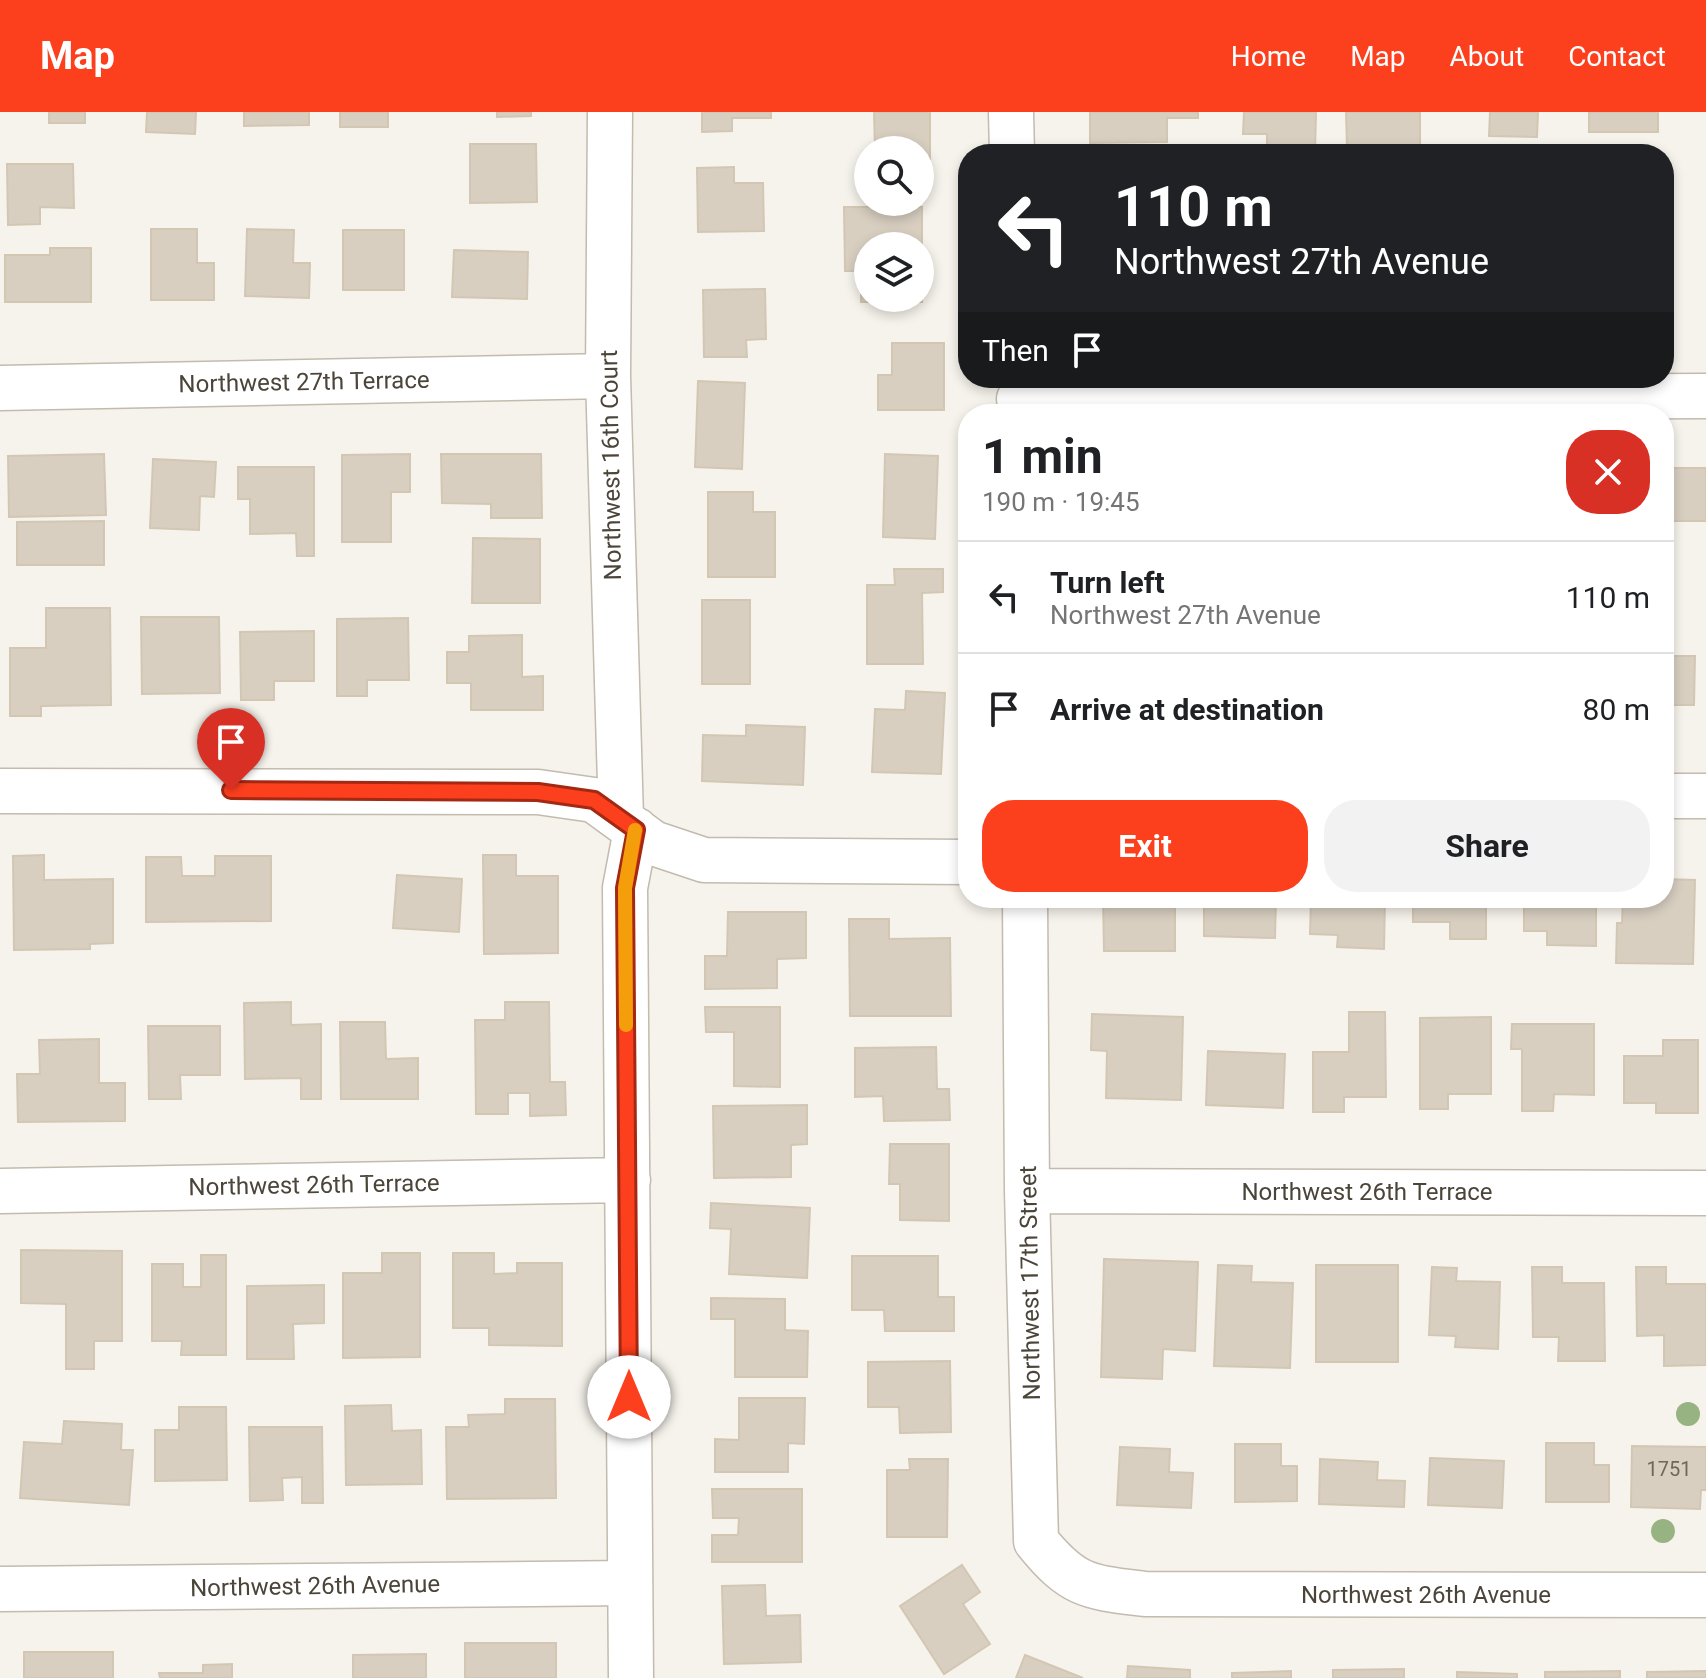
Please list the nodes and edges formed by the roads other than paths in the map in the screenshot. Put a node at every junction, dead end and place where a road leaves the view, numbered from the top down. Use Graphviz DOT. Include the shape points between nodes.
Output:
graph roads {
  1 [pos="610,112"];
  2 [pos="1011,112"];
  3 [pos="1012,144"];
  4 [pos="608,376"];
  5 [pos="0,388"];
  6 [pos="1706,396"];
  7 [pos="1018,397"];
  8 [pos="0,791"];
  9 [pos="1674,796"];
  10 [pos="1706,796"];
  11 [pos="628,824"];
  12 [pos="958,862"];
  13 [pos="1025,908"];
  14 [pos="628,1180"];
  15 [pos="0,1191"];
  16 [pos="1027,1191"];
  17 [pos="1706,1193"];
  18 [pos="630,1583"];
  19 [pos="0,1589"];
  20 [pos="1145,1594"];
  21 [pos="1706,1595"];
  22 [pos="631,1678"];
  1 -- 4 [label="street, Northwest 16th Court"];
  2 -- 3 [label="street"];
  4 -- 5 [label="street, Northwest 27th Terrace"];
  4 -- 11 [label="street, Northwest 16th Court"];
  6 -- 7 [label="street"];
  8 -- 11 [label="street" via="538,792 594,800"];
  9 -- 10 [label="street"];
  11 -- 12 [label="street" via="653,843 704,860"];
  11 -- 14 [label="street, Northwest 16th Court"];
  13 -- 16 [label="street, Northwest 17th Street"];
  14 -- 15 [label="street, Northwest 26th Terrace"];
  14 -- 18 [label="street, Northwest 16th Court"];
  16 -- 17 [label="street, Northwest 26th Terrace"];
  16 -- 20 [label="street, Northwest 17th Street" via="1036,1541 1072,1579"];
  18 -- 19 [label="street, Northwest 26th Avenue"];
  18 -- 22 [label="street, Northwest 16th Court"];
  20 -- 21 [label="street, Northwest 26th Avenue"];
}
